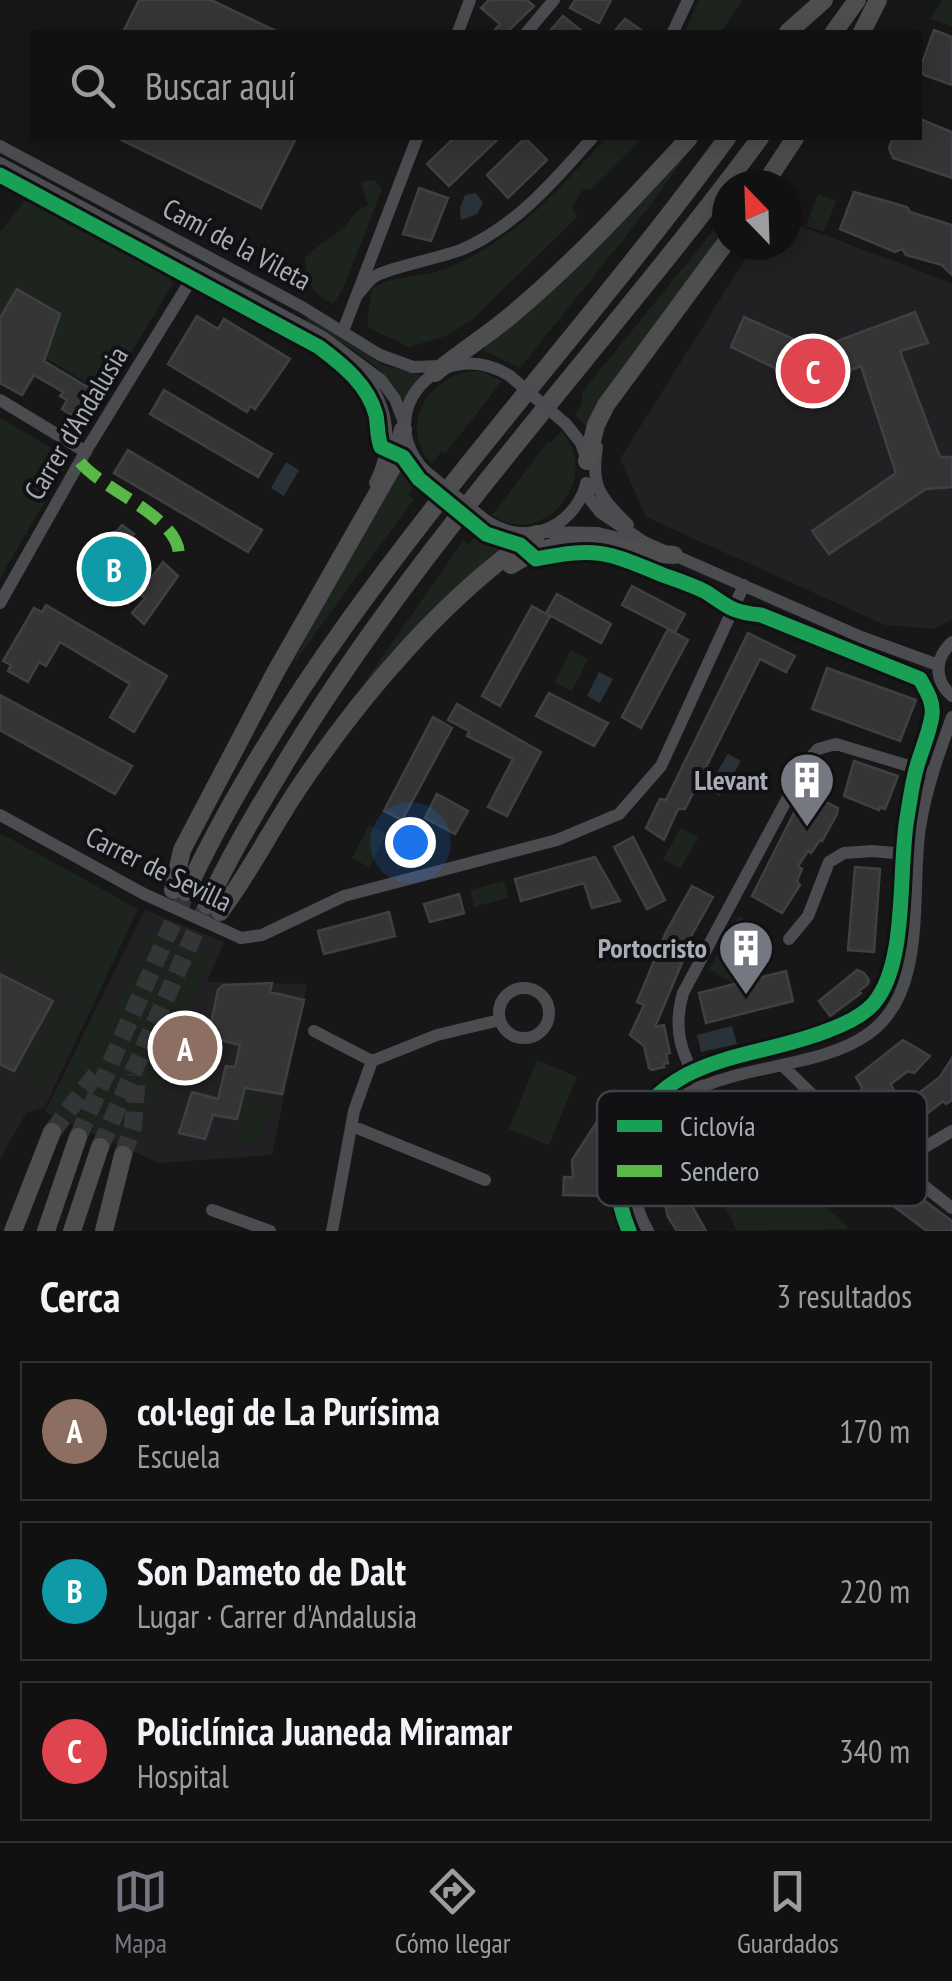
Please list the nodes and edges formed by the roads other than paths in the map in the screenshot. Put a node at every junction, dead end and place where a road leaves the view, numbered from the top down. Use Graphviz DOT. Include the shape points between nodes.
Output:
graph roads {
  1 [pos="470,0"];
  2 [pos="554,0"];
  3 [pos="688,0"];
  4 [pos="824,0"];
  5 [pos="856,0"];
  6 [pos="878,0"];
  7 [pos="459,30"];
  8 [pos="529,30"];
  9 [pos="674,30"];
  10 [pos="790,30"];
  11 [pos="803,30"];
  12 [pos="835,30"];
  13 [pos="863,30"];
  14 [pos="417,140"];
  15 [pos="590,140"];
  16 [pos="687,140"];
  17 [pos="725,140"];
  18 [pos="758,140"];
  19 [pos="794,140"];
  20 [pos="0,146"];
  21 [pos="0,163"];
  22 [pos="774,170"];
  23 [pos="713,260"];
  24 [pos="197,270"];
  25 [pos="358,294"];
  26 [pos="666,326"];
  27 [pos="342,331"];
  28 [pos="343,350"];
  29 [pos="444,367"];
  30 [pos="0,400"];
  31 [pos="404,426"];
  32 [pos="86,452"];
  33 [pos="587,461"];
  34 [pos="586,483"];
  35 [pos="356,531"];
  36 [pos="540,533"];
  37 [pos="644,542"];
  38 [pos="674,554"];
  39 [pos="744,585"];
  40 [pos="0,603"];
  41 [pos="428,630"];
  42 [pos="952,642"];
  43 [pos="938,664"];
  44 [pos="952,696"];
  45 [pos="952,717"];
  46 [pos="932,772"];
  47 [pos="0,815"];
  48 [pos="916,856"];
  49 [pos="789,940"];
  50 [pos="500,1020"];
  51 [pos="314,1031"];
  52 [pos="372,1061"];
  53 [pos="783,1066"];
  54 [pos="700,1087"];
  55 [pos="694,1091"];
  56 [pos="809,1091"];
  57 [pos="352,1126"];
  58 [pos="952,1131"];
  59 [pos="52,1132"];
  60 [pos="78,1137"];
  61 [pos="927,1146"];
  62 [pos="100,1147"];
  63 [pos="123,1154"];
  64 [pos="485,1180"];
  65 [pos="927,1188"];
  66 [pos="637,1206"];
  67 [pos="952,1208"];
  68 [pos="212,1210"];
  69 [pos="13,1231"];
  70 [pos="46,1231"];
  71 [pos="72,1231"];
  72 [pos="104,1231"];
  73 [pos="270,1231"];
  74 [pos="332,1231"];
  75 [pos="648,1231"];
  1 -- 7 [label="street"];
  2 -- 8 [label="street"];
  3 -- 9 [label="street"];
  4 -- 10 [label="highway"];
  4 -- 11 [label="highway"];
  5 -- 12 [label="highway"];
  6 -- 13 [label="highway"];
  14 -- 25 [label="street"];
  15 -- 25 [label="street" via="504,226 466,248 377,274"];
  16 -- 29 [label="highway" via="540,289"];
  17 -- 35 [label="highway" via="392,562 282,723 180,891 182,850"];
  18 -- 41 [label="highway" via="376,625 277,778 214,908 248,875 325,750"];
  19 -- 22 [label="highway"];
  20 -- 27 [label="street, Camí de la Vileta"];
  21 -- 24 [label="street, Camí de la Vileta"];
  23 -- 26 [label="highway"];
  24 -- 28 [label="street, Camí de la Vileta"];
  24 -- 32 [label="street, Carrer d'Andalusia"];
  25 -- 27 [label="street"];
  26 -- 33 [label="highway" via="600,415"];
  26 -- 37 [label="street" via="607,417 595,458 604,501"];
  27 -- 29 [label="street, Camí de la Vileta" via="404,365"];
  28 -- 31 [label="street, Camí de la Vileta" via="381,380"];
  28 -- 35 [label="street" via="376,391 386,426 384,463"];
  29 -- 31 [label="street" via="415,394"];
  29 -- 33 [label="street, bridge" via="480,363 510,376 566,424"];
  30 -- 32 [label="street"];
  31 -- 35 [label="highway" via="393,466"];
  31 -- 36 [label="street, bridge" via="425,471 485,520 505,532"];
  32 -- 40 [label="street, Carrer d'Andalusia"];
  33 -- 34 [label="street"];
  34 -- 36 [label="street" via="574,509"];
  34 -- 37 [label="street" via="600,512"];
  36 -- 37 [label="street"];
  36 -- 41 [label="highway"];
  37 -- 38 [label="street"];
  38 -- 39 [label="street"];
  38 -- 41 [label="highway" via="589,542 548,546 500,572"];
  39 -- 43 [label="street"];
  39 -- 47 [label="street, Carrer de Sevilla, bridge" via="662,766 619,814 557,840 344,896 262,935 241,938 144,894"];
  42 -- 43 [label="street"];
  43 -- 44 [label="street" via="942,687"];
  45 -- 46 [label="street"];
  46 -- 48 [label="street"];
  46 -- 54 [label="street" via="836,744 808,760 682,994 676,1017 685,1060"];
  48 -- 49 [label="street" via="872,851 828,862 808,916"];
  48 -- 53 [label="street" via="910,964 887,1016 847,1045"];
  50 -- 52 [label="street"];
  51 -- 52 [label="street"];
  52 -- 57 [label="street"];
  53 -- 54 [label="street"];
  53 -- 56 [label="street"];
  54 -- 55 [label="street"];
  57 -- 64 [label="street"];
  57 -- 74 [label="street"];
  58 -- 61 [label="street"];
  59 -- 69 [label="highway"];
  60 -- 70 [label="highway"];
  62 -- 71 [label="highway"];
  63 -- 72 [label="highway"];
  65 -- 67 [label="street"];
  66 -- 75 [label="street"];
  68 -- 73 [label="street"];
}
